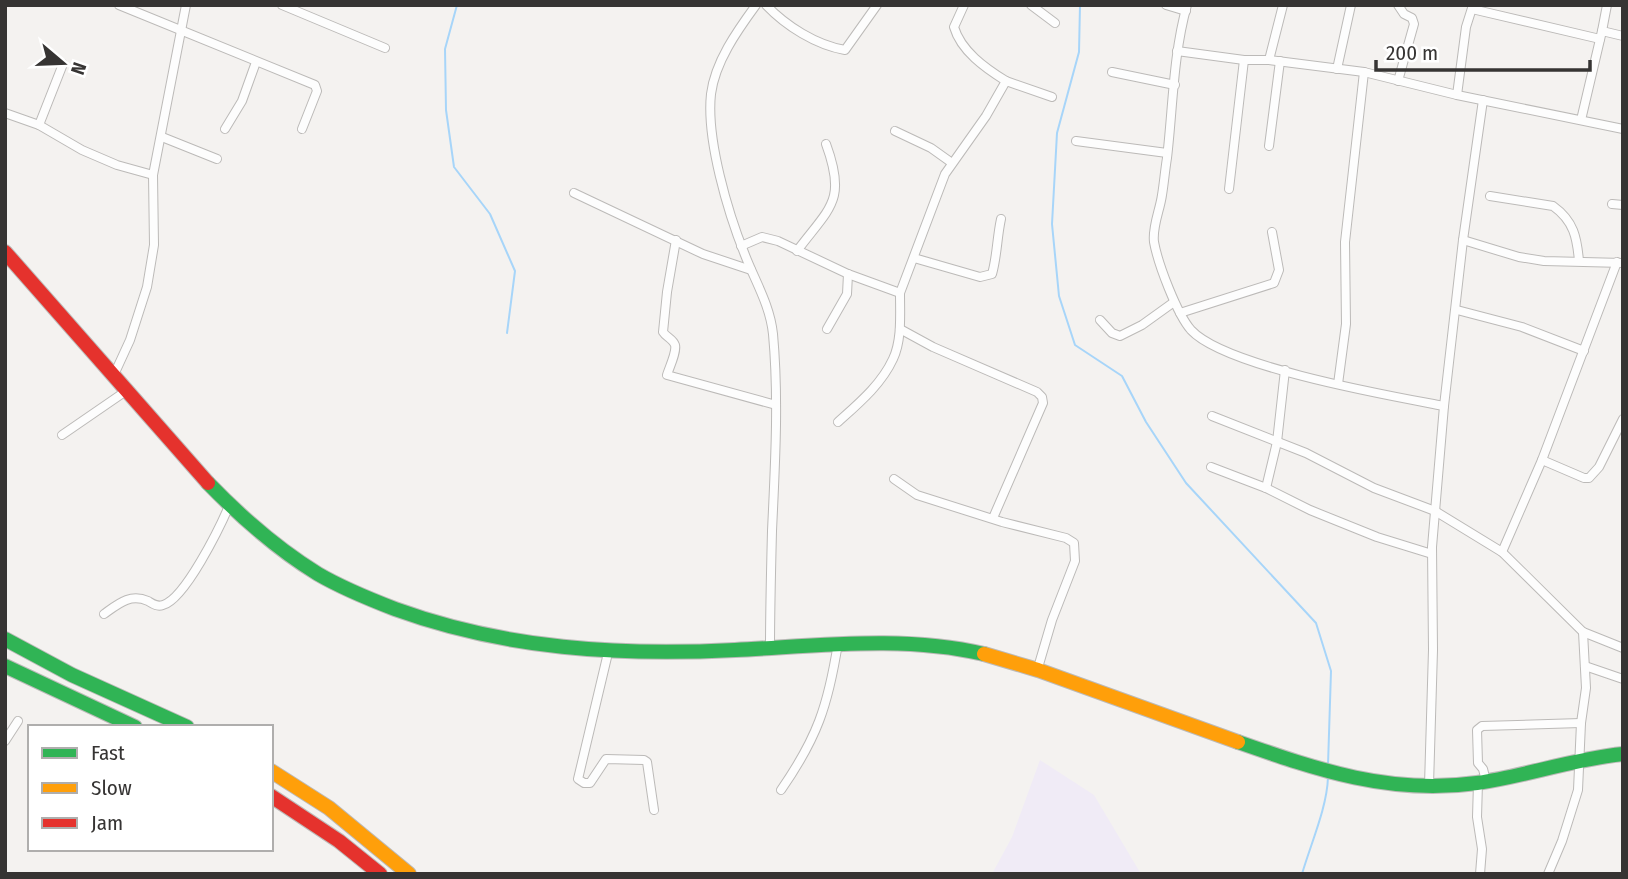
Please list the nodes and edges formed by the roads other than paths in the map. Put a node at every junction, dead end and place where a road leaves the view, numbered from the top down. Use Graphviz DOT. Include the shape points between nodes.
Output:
graph roads {
  1 [pos="119,5"];
  2 [pos="186,5"];
  3 [pos="282,5"];
  4 [pos="756,5"];
  5 [pos="766,5"];
  6 [pos="877,5"];
  7 [pos="964,5"];
  8 [pos="1031,5"];
  9 [pos="1166,5"];
  10 [pos="1283,5"];
  11 [pos="1351,5"];
  12 [pos="1398,5"];
  13 [pos="1607,5"];
  14 [pos="1473,7"];
  15 [pos="1187,8"];
  16 [pos="1055,23"];
  17 [pos="181,29"];
  18 [pos="1601,35"];
  19 [pos="1623,36"];
  20 [pos="386,48"];
  21 [pos="1177,51"];
  22 [pos="1244,60"];
  23 [pos="1269,60"];
  24 [pos="1280,61"];
  25 [pos="256,62"];
  26 [pos="63,64"];
  27 [pos="1337,69"];
  28 [pos="1112,72"];
  29 [pos="1364,72"];
  30 [pos="1398,80"];
  31 [pos="1006,81"];
  32 [pos="1175,85"];
  33 [pos="1457,95"];
  34 [pos="1052,97"];
  35 [pos="1483,100"];
  36 [pos="5,113"];
  37 [pos="1581,120"];
  38 [pos="39,125"];
  39 [pos="225,129"];
  40 [pos="302,129"];
  41 [pos="1623,130"];
  42 [pos="895,131"];
  43 [pos="162,137"];
  44 [pos="1076,141"];
  45 [pos="826,144"];
  46 [pos="1269,146"];
  47 [pos="1167,153"];
  48 [pos="217,159"];
  49 [pos="952,163"];
  50 [pos="153,175"];
  51 [pos="1229,189"];
  52 [pos="573,193"];
  53 [pos="1490,197"];
  54 [pos="1612,204"];
  55 [pos="1623,205"];
  56 [pos="1001,219"];
  57 [pos="1272,232"];
  58 [pos="676,240"];
  59 [pos="1463,240"];
  60 [pos="741,246"];
  61 [pos="797,251"];
  62 [pos="5,252"];
  63 [pos="914,258"];
  64 [pos="1579,261"];
  65 [pos="1620,262"];
  66 [pos="751,270"];
  67 [pos="848,274"];
  68 [pos="900,293"];
  69 [pos="1174,302"];
  70 [pos="1457,310"];
  71 [pos="1180,313"];
  72 [pos="1100,320"];
  73 [pos="827,329"];
  74 [pos="900,329"];
  75 [pos="1584,351"];
  76 [pos="1285,370"];
  77 [pos="113,377"];
  78 [pos="1338,384"];
  79 [pos="126,391"];
  80 [pos="776,405"];
  81 [pos="1444,406"];
  82 [pos="1212,416"];
  83 [pos="1623,419"];
  84 [pos="838,422"];
  85 [pos="62,435"];
  86 [pos="1277,442"];
  87 [pos="1542,460"];
  88 [pos="1211,467"];
  89 [pos="894,479"];
  90 [pos="1266,488"];
  91 [pos="229,506"];
  92 [pos="1435,511"];
  93 [pos="993,519"];
  94 [pos="1502,552"];
  95 [pos="1432,554"];
  96 [pos="103,614"];
  97 [pos="1583,632"];
  98 [pos="5,639"];
  99 [pos="838,643"];
  100 [pos="769,648"];
  101 [pos="1623,648"];
  102 [pos="608,653"];
  103 [pos="5,666"];
  104 [pos="1585,666"];
  105 [pos="1037,671"];
  106 [pos="1623,679"];
  107 [pos="18,721"];
  108 [pos="1581,723"];
  109 [pos="131,725"];
  110 [pos="183,725"];
  111 [pos="5,741"];
  112 [pos="1623,754"];
  113 [pos="1579,759"];
  114 [pos="273,772"];
  115 [pos="1482,782"];
  116 [pos="1429,785"];
  117 [pos="781,790"];
  118 [pos="273,797"];
  119 [pos="654,810"];
  120 [pos="380,874"];
  121 [pos="410,874"];
  122 [pos="1480,874"];
  123 [pos="1548,874"];
  1 -- 17 [label="street"];
  2 -- 17 [label="street"];
  3 -- 20 [label="street"];
  4 -- 60 [label="street" via="736,32 711,93 715,149 727,208"];
  5 -- 6 [label="street" via="790,27 845,50"];
  7 -- 31 [label="street" via="954,27 958,41"];
  8 -- 16 [label="street"];
  9 -- 15 [label="street"];
  10 -- 23 [label="street"];
  11 -- 27 [label="street"];
  12 -- 30 [label="street" via="1414,24"];
  13 -- 18 [label="street"];
  14 -- 18 [label="street"];
  14 -- 33 [label="street"];
  15 -- 21 [label="street"];
  17 -- 25 [label="street"];
  17 -- 43 [label="street"];
  18 -- 19 [label="street"];
  18 -- 37 [label="street"];
  21 -- 22 [label="street"];
  21 -- 32 [label="street"];
  22 -- 23 [label="street"];
  22 -- 51 [label="street"];
  23 -- 24 [label="street"];
  24 -- 27 [label="street"];
  24 -- 46 [label="street"];
  25 -- 39 [label="street" via="242,101"];
  25 -- 40 [label="street" via="315,85 317,91"];
  26 -- 38 [label="street"];
  27 -- 29 [label="street"];
  28 -- 32 [label="street"];
  29 -- 30 [label="street"];
  29 -- 78 [label="street" via="1345,242 1346,324"];
  30 -- 33 [label="street"];
  31 -- 34 [label="street"];
  31 -- 49 [label="street"];
  32 -- 47 [label="street"];
  33 -- 35 [label="street"];
  35 -- 37 [label="street"];
  35 -- 59 [label="street"];
  36 -- 38 [label="street"];
  37 -- 41 [label="street"];
  38 -- 50 [label="street" via="82,150"];
  42 -- 49 [label="street"];
  43 -- 48 [label="street"];
  43 -- 50 [label="street"];
  44 -- 47 [label="street"];
  45 -- 61 [label="street" via="836,196"];
  47 -- 69 [label="street" via="1154,241"];
  49 -- 63 [label="street" via="936,193"];
  50 -- 77 [label="street" via="153,245 147,287"];
  52 -- 58 [label="street"];
  53 -- 64 [label="street" via="1553,206 1575,231"];
  54 -- 55 [label="street"];
  56 -- 63 [label="street" via="988,276"];
  57 -- 71 [label="street" via="1279,270 1274,283"];
  58 -- 66 [label="street"];
  58 -- 80 [label="street" via="663,331 675,347 667,375"];
  59 -- 64 [label="street" via="1519,257"];
  59 -- 70 [label="street"];
  60 -- 61 [label="street" via="762,237"];
  60 -- 66 [label="street"];
  61 -- 67 [label="street"];
  62 -- 77 [label="highway"];
  63 -- 68 [label="street"];
  64 -- 65 [label="street"];
  65 -- 75 [label="street"];
  66 -- 80 [label="street" via="772,331"];
  67 -- 68 [label="street"];
  67 -- 73 [label="street" via="848,294"];
  68 -- 74 [label="street"];
  69 -- 71 [label="street"];
  69 -- 72 [label="street" via="1120,335"];
  70 -- 75 [label="street" via="1522,327"];
  70 -- 81 [label="street"];
  71 -- 76 [label="street" via="1190,329 1220,349"];
  74 -- 84 [label="street" via="893,359 872,390"];
  74 -- 93 [label="street" via="1042,397"];
  75 -- 87 [label="street"];
  76 -- 78 [label="street"];
  76 -- 86 [label="street"];
  77 -- 79 [label="highway"];
  78 -- 81 [label="street"];
  79 -- 85 [label="street"];
  79 -- 91 [label="highway"];
  80 -- 100 [label="street"];
  81 -- 92 [label="street"];
  82 -- 86 [label="street"];
  83 -- 87 [label="street" via="1589,478"];
  86 -- 90 [label="street"];
  86 -- 92 [label="street"];
  87 -- 94 [label="street"];
  88 -- 90 [label="street"];
  89 -- 93 [label="street" via="917,495"];
  90 -- 95 [label="street" via="1354,528"];
  91 -- 96 [label="street" via="215,540 173,599 157,606 140,597 126,599"];
  91 -- 102 [label="highway" via="315,572 388,606 500,640"];
  92 -- 94 [label="street"];
  92 -- 95 [label="street"];
  93 -- 105 [label="street" via="1074,543 1075,561"];
  94 -- 97 [label="street"];
  95 -- 116 [label="street"];
  97 -- 101 [label="street"];
  97 -- 104 [label="street"];
  98 -- 110 [label="highway"];
  99 -- 100 [label="highway"];
  99 -- 105 [label="highway" via="955,648"];
  99 -- 117 [label="street" via="827,703 816,733"];
  100 -- 102 [label="highway"];
  102 -- 119 [label="street" via="578,779 590,783 609,757 644,760"];
  103 -- 109 [label="highway"];
  104 -- 106 [label="street"];
  104 -- 108 [label="street" via="1587,688"];
  105 -- 116 [label="highway" via="1340,776"];
  107 -- 111 [label="street"];
  108 -- 113 [label="street"];
  108 -- 115 [label="street" via="1482,726 1477,730"];
  112 -- 113 [label="highway"];
  113 -- 115 [label="highway"];
  113 -- 123 [label="street" via="1578,790"];
  114 -- 121 [label="highway" via="329,808"];
  115 -- 116 [label="highway"];
  115 -- 122 [label="street" via="1477,817"];
  118 -- 120 [label="highway"];
}
